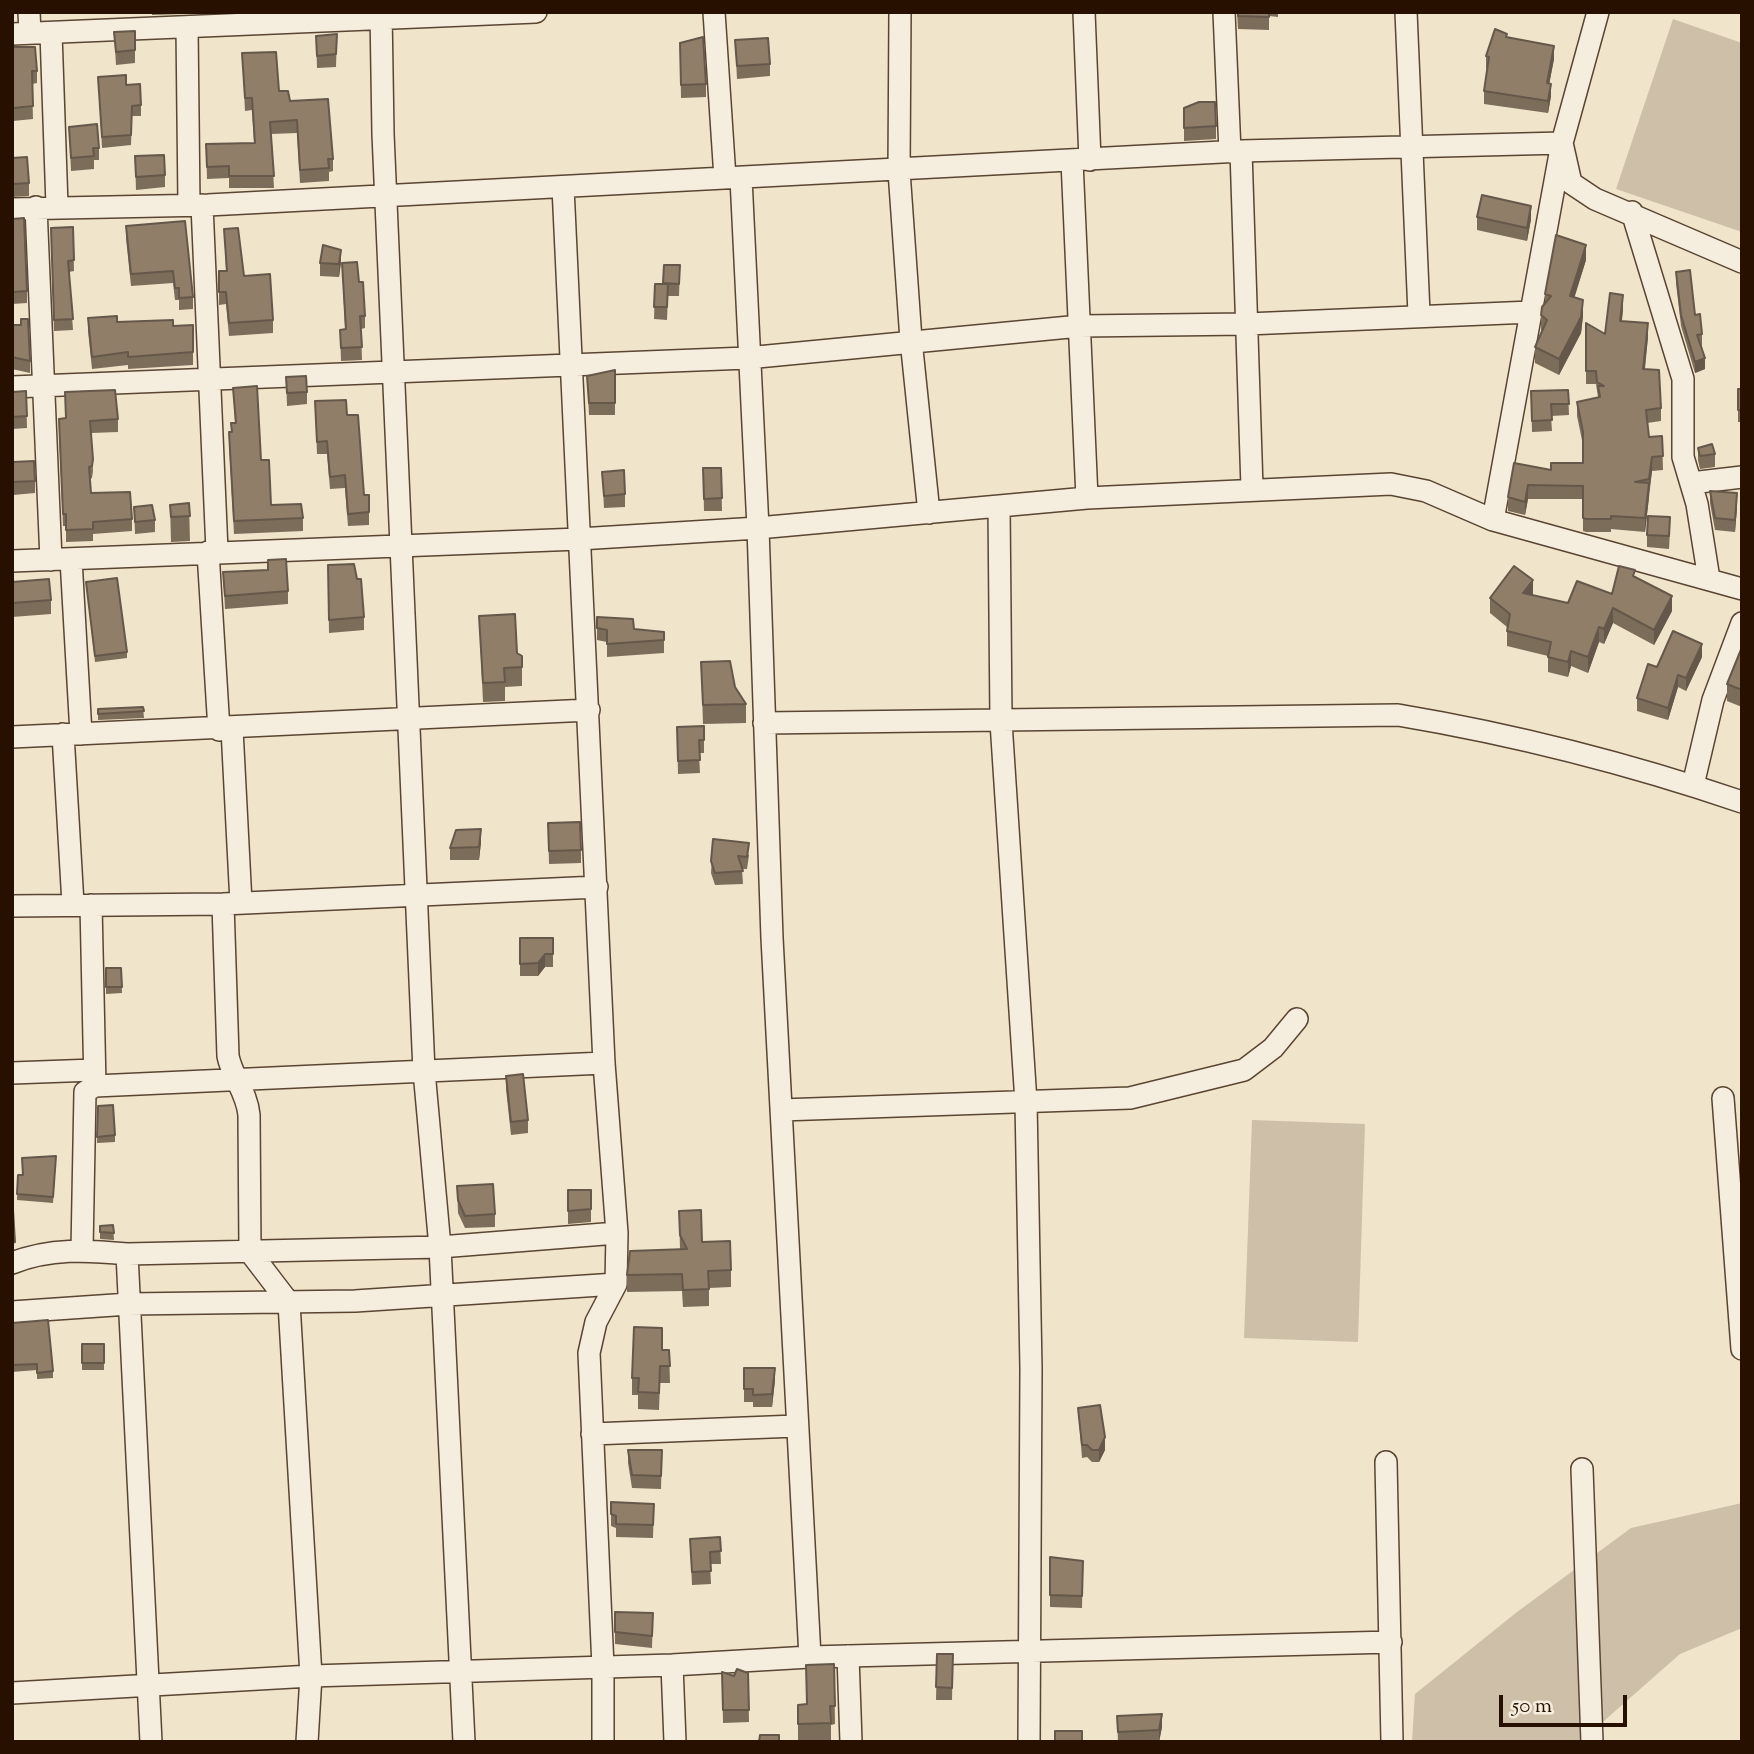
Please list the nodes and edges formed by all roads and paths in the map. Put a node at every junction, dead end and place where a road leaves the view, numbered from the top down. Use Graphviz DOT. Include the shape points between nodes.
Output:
graph roads {
  1 [pos="536,12"];
  2 [pos="714,12"];
  3 [pos="900,12"];
  4 [pos="1084,12"];
  5 [pos="1224,12"];
  6 [pos="1406,12"];
  7 [pos="1598,12"];
  8 [pos="381,16"];
  9 [pos="192,22"];
  10 [pos="30,28"];
  11 [pos="1562,142"];
  12 [pos="1410,145"];
  13 [pos="1236,152"];
  14 [pos="1081,160"];
  15 [pos="899,171"];
  16 [pos="733,178"];
  17 [pos="563,187"];
  18 [pos="386,194"];
  19 [pos="196,205"];
  20 [pos="47,206"];
  21 [pos="12,208"];
  22 [pos="1632,212"];
  23 [pos="1742,262"];
  24 [pos="1531,312"];
  25 [pos="1419,314"];
  26 [pos="1247,324"];
  27 [pos="1080,326"];
  28 [pos="911,340"];
  29 [pos="747,358"];
  30 [pos="570,363"];
  31 [pos="393,371"];
  32 [pos="211,379"];
  33 [pos="42,386"];
  34 [pos="12,387"];
  35 [pos="1742,477"];
  36 [pos="1690,483"];
  37 [pos="1252,488"];
  38 [pos="1087,498"];
  39 [pos="999,506"];
  40 [pos="929,513"];
  41 [pos="1493,520"];
  42 [pos="758,528"];
  43 [pos="579,539"];
  44 [pos="400,546"];
  45 [pos="212,552"];
  46 [pos="61,559"];
  47 [pos="12,561"];
  48 [pos="1709,579"];
  49 [pos="1742,589"];
  50 [pos="1742,623"];
  51 [pos="589,710"];
  52 [pos="408,720"];
  53 [pos="1001,722"];
  54 [pos="764,723"];
  55 [pos="226,729"];
  56 [pos="72,734"];
  57 [pos="12,737"];
  58 [pos="1693,785"];
  59 [pos="1742,802"];
  60 [pos="597,887"];
  61 [pos="416,893"];
  62 [pos="232,903"];
  63 [pos="82,905"];
  64 [pos="12,906"];
  65 [pos="1297,1019"];
  66 [pos="604,1063"];
  67 [pos="424,1071"];
  68 [pos="12,1073"];
  69 [pos="94,1078"];
  70 [pos="238,1080"];
  71 [pos="1723,1098"];
  72 [pos="1026,1102"];
  73 [pos="781,1110"];
  74 [pos="617,1233"];
  75 [pos="440,1247"];
  76 [pos="82,1250"];
  77 [pos="250,1252"];
  78 [pos="127,1254"];
  79 [pos="12,1264"];
  80 [pos="616,1284"];
  81 [pos="442,1297"];
  82 [pos="289,1303"];
  83 [pos="129,1304"];
  84 [pos="12,1312"];
  85 [pos="1742,1349"];
  86 [pos="796,1426"];
  87 [pos="592,1434"];
  88 [pos="1386,1462"];
  89 [pos="1582,1469"];
  90 [pos="1391,1642"];
  91 [pos="1028,1651"];
  92 [pos="848,1656"];
  93 [pos="810,1657"];
  94 [pos="672,1665"];
  95 [pos="603,1667"];
  96 [pos="460,1673"];
  97 [pos="311,1676"];
  98 [pos="149,1687"];
  99 [pos="12,1693"];
  100 [pos="151,1742"];
  101 [pos="307,1742"];
  102 [pos="464,1742"];
  103 [pos="603,1742"];
  104 [pos="676,1742"];
  105 [pos="851,1742"];
  106 [pos="1029,1742"];
  107 [pos="1392,1742"];
  108 [pos="1592,1742"];
  1 -- 8 [label="street"];
  2 -- 16 [label="street"];
  3 -- 15 [label="street"];
  4 -- 14 [label="street"];
  5 -- 13 [label="street"];
  6 -- 12 [label="street"];
  7 -- 11 [label="street"];
  8 -- 9 [label="street"];
  8 -- 18 [label="street"];
  9 -- 10 [label="street"];
  9 -- 19 [label="street"];
  10 -- 20 [label="street"];
  11 -- 12 [label="street"];
  11 -- 22 [label="street" via="1571,183 1595,199"];
  11 -- 24 [label="street"];
  12 -- 13 [label="street"];
  12 -- 25 [label="street"];
  13 -- 14 [label="street"];
  13 -- 26 [label="street"];
  14 -- 15 [label="street"];
  14 -- 27 [label="street"];
  15 -- 16 [label="street"];
  15 -- 28 [label="street"];
  16 -- 17 [label="street"];
  16 -- 29 [label="street"];
  17 -- 18 [label="street"];
  17 -- 30 [label="street"];
  18 -- 19 [label="street"];
  18 -- 31 [label="street"];
  19 -- 20 [label="street"];
  19 -- 32 [label="street"];
  20 -- 21 [label="street"];
  20 -- 33 [label="street"];
  22 -- 23 [label="street"];
  22 -- 36 [label="street" via="1683,379 1681,445"];
  24 -- 25 [label="street"];
  24 -- 41 [label="street"];
  25 -- 26 [label="street"];
  26 -- 27 [label="street"];
  26 -- 37 [label="street"];
  27 -- 28 [label="street"];
  27 -- 38 [label="street"];
  28 -- 29 [label="street"];
  28 -- 40 [label="street"];
  29 -- 30 [label="street"];
  29 -- 42 [label="street"];
  30 -- 31 [label="street"];
  30 -- 43 [label="street"];
  31 -- 32 [label="street"];
  31 -- 44 [label="street"];
  32 -- 33 [label="street"];
  32 -- 45 [label="street"];
  33 -- 34 [label="street"];
  33 -- 46 [label="street"];
  35 -- 36 [label="street"];
  36 -- 48 [label="street"];
  37 -- 38 [label="street"];
  37 -- 41 [label="street" via="1391,484 1426,491"];
  38 -- 39 [label="street"];
  39 -- 40 [label="street"];
  39 -- 53 [label="street"];
  40 -- 42 [label="street"];
  41 -- 48 [label="street"];
  42 -- 43 [label="street"];
  42 -- 54 [label="street"];
  43 -- 44 [label="street"];
  43 -- 51 [label="street"];
  44 -- 45 [label="street"];
  44 -- 52 [label="street"];
  45 -- 46 [label="street"];
  45 -- 55 [label="street"];
  46 -- 47 [label="street"];
  46 -- 56 [label="street"];
  48 -- 49 [label="street"];
  50 -- 58 [label="street" via="1713,700"];
  51 -- 52 [label="street"];
  51 -- 60 [label="street"];
  52 -- 55 [label="street"];
  52 -- 61 [label="street"];
  53 -- 54 [label="street"];
  53 -- 58 [label="street" via="1398,715"];
  53 -- 72 [label="street"];
  54 -- 73 [label="street"];
  55 -- 56 [label="street"];
  55 -- 62 [label="street"];
  56 -- 57 [label="street"];
  56 -- 63 [label="street"];
  58 -- 59 [label="street"];
  60 -- 61 [label="street"];
  60 -- 66 [label="street"];
  61 -- 62 [label="street"];
  61 -- 67 [label="street"];
  62 -- 63 [label="street"];
  62 -- 70 [label="street" via="228,1056"];
  63 -- 64 [label="street"];
  63 -- 69 [label="street"];
  65 -- 72 [label="street" via="1273,1048 1244,1069 1130,1098"];
  66 -- 67 [label="street"];
  66 -- 74 [label="street"];
  67 -- 70 [label="street"];
  67 -- 75 [label="street"];
  68 -- 69 [label="street"];
  69 -- 70 [label="street"];
  69 -- 76 [label="street" via="85,1092"];
  70 -- 77 [label="street" via="249,1115"];
  71 -- 85 [label="street"];
  72 -- 73 [label="street"];
  72 -- 91 [label="street" via="1031,1368"];
  73 -- 86 [label="street"];
  74 -- 75 [label="street"];
  74 -- 80 [label="street"];
  75 -- 77 [label="street"];
  75 -- 81 [label="street"];
  76 -- 78 [label="street"];
  76 -- 79 [label="street" via="34,1256"];
  77 -- 78 [label="street"];
  77 -- 82 [label="street"];
  78 -- 83 [label="street"];
  80 -- 81 [label="street"];
  80 -- 87 [label="street" via="596,1322 589,1353"];
  81 -- 82 [label="street"];
  81 -- 96 [label="street"];
  82 -- 83 [label="street"];
  82 -- 97 [label="street"];
  83 -- 84 [label="street"];
  83 -- 98 [label="street"];
  86 -- 87 [label="street"];
  86 -- 93 [label="street"];
  87 -- 95 [label="street"];
  88 -- 90 [label="street"];
  89 -- 108 [label="street"];
  90 -- 91 [label="street"];
  90 -- 107 [label="street"];
  91 -- 92 [label="street"];
  91 -- 106 [label="street"];
  92 -- 93 [label="street"];
  92 -- 105 [label="street"];
  93 -- 94 [label="street"];
  94 -- 95 [label="street"];
  94 -- 104 [label="street"];
  95 -- 96 [label="street"];
  95 -- 103 [label="street"];
  96 -- 97 [label="street"];
  96 -- 102 [label="street"];
  97 -- 98 [label="street"];
  97 -- 101 [label="street"];
  98 -- 99 [label="street"];
  98 -- 100 [label="street"];
}
